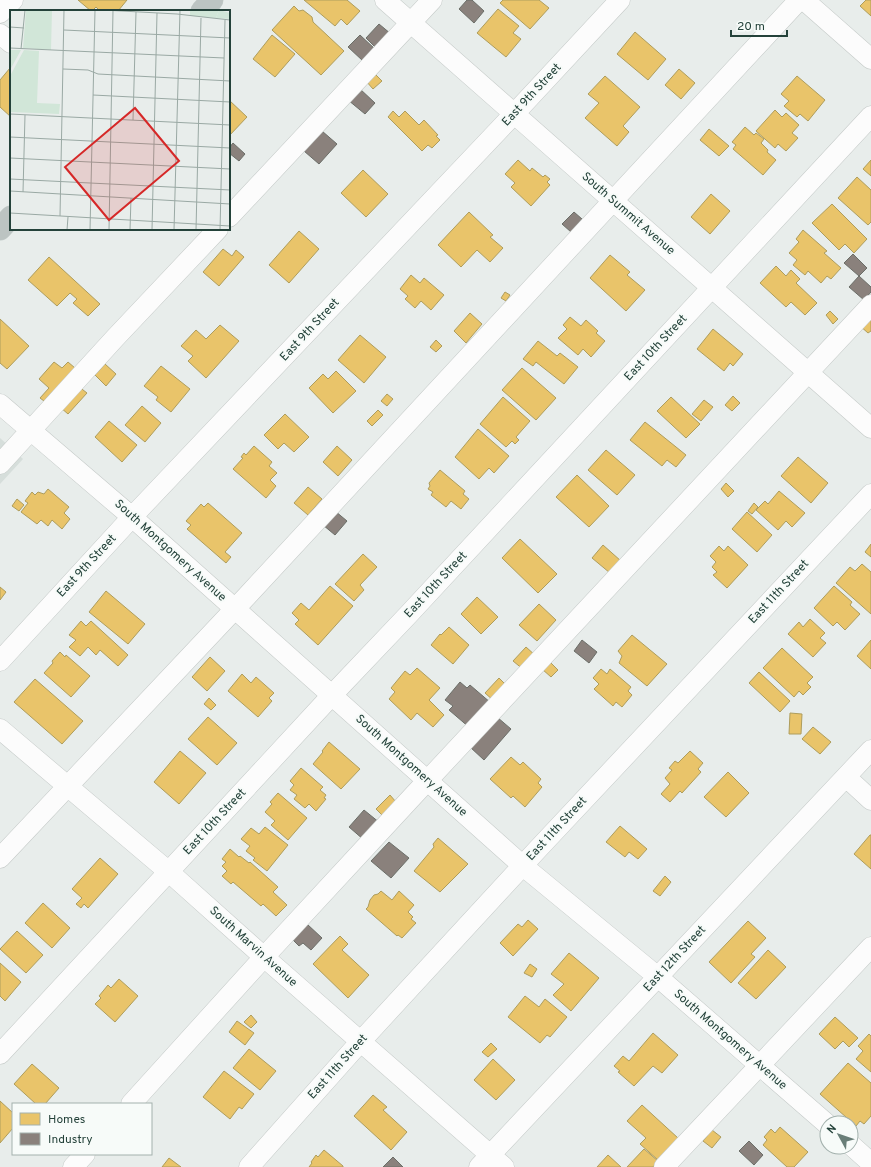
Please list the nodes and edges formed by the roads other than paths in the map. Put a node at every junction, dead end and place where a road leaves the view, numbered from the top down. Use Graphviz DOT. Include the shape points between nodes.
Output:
graph roads {
  1 [pos="13,0"];
  2 [pos="212,0"];
  3 [pos="385,0"];
  4 [pos="432,0"];
  5 [pos="620,0"];
  6 [pos="799,0"];
  7 [pos="804,0"];
  8 [pos="203,10"];
  9 [pos="0,13"];
  10 [pos="411,23"];
  11 [pos="0,34"];
  12 [pos="10,42"];
  13 [pos="871,59"];
  14 [pos="514,114"];
  15 [pos="871,116"];
  16 [pos="613,201"];
  17 [pos="230,216"];
  18 [pos="10,218"];
  19 [pos="0,229"];
  20 [pos="217,230"];
  21 [pos="712,288"];
  22 [pos="871,305"];
  23 [pos="808,373"];
  24 [pos="0,404"];
  25 [pos="871,428"];
  26 [pos="31,430"];
  27 [pos="0,464"];
  28 [pos="871,494"];
  29 [pos="132,517"];
  30 [pos="235,609"];
  31 [pos="0,661"];
  32 [pos="332,695"];
  33 [pos="0,729"];
  34 [pos="871,750"];
  35 [pos="846,777"];
  36 [pos="428,781"];
  37 [pos="67,786"];
  38 [pos="871,800"];
  39 [pos="0,858"];
  40 [pos="523,866"];
  41 [pos="169,872"];
  42 [pos="871,947"];
  43 [pos="264,957"];
  44 [pos="658,977"];
  45 [pos="360,1041"];
  46 [pos="0,1054"];
  47 [pos="759,1065"];
  48 [pos="132,1103"];
  49 [pos="819,1117"];
  50 [pos="859,1153"];
  51 [pos="84,1155"];
  52 [pos="868,1161"];
  53 [pos="491,1163"];
  54 [pos="73,1167"];
  55 [pos="248,1167"];
  56 [pos="664,1167"];
  1 -- 9 [label="street"];
  2 -- 8 [label="highway"];
  3 -- 10 [label="street, South Summit Avenue"];
  4 -- 10 [label="street"];
  5 -- 14 [label="street, East 9th Street"];
  6 -- 16 [label="street"];
  7 -- 13 [label="street"];
  10 -- 14 [label="street, South Summit Avenue"];
  10 -- 17 [label="street"];
  11 -- 12 [label="street"];
  14 -- 16 [label="street, South Summit Avenue"];
  14 -- 29 [label="street, East 9th Street"];
  15 -- 21 [label="street, East 10th Street"];
  16 -- 21 [label="street, South Summit Avenue"];
  16 -- 30 [label="street"];
  18 -- 19 [label="highway"];
  20 -- 26 [label="street"];
  21 -- 23 [label="street, South Summit Avenue"];
  21 -- 32 [label="street, East 10th Street"];
  22 -- 23 [label="street"];
  23 -- 25 [label="street, South Summit Avenue"];
  23 -- 36 [label="street"];
  24 -- 26 [label="street, South Montgomery Avenue"];
  26 -- 27 [label="street"];
  26 -- 29 [label="street, South Montgomery Avenue"];
  28 -- 40 [label="street, East 11th Street"];
  29 -- 30 [label="street, South Montgomery Avenue"];
  29 -- 31 [label="street, East 9th Street"];
  30 -- 32 [label="street, South Montgomery Avenue"];
  30 -- 37 [label="street"];
  32 -- 36 [label="street, South Montgomery Avenue"];
  32 -- 41 [label="street, East 10th Street"];
  33 -- 37 [label="street, South Marvin Avenue"];
  34 -- 35 [label="street, East 12th Street"];
  35 -- 38 [label="street"];
  35 -- 44 [label="street, East 12th Street"];
  36 -- 40 [label="street, South Montgomery Avenue"];
  36 -- 43 [label="street"];
  37 -- 39 [label="street"];
  37 -- 41 [label="street, South Marvin Avenue"];
  40 -- 44 [label="street, South Montgomery Avenue"];
  40 -- 45 [label="street, East 11th Street"];
  41 -- 43 [label="street, South Marvin Avenue"];
  41 -- 46 [label="street, East 10th Street"];
  42 -- 47 [label="street"];
  43 -- 45 [label="street, South Marvin Avenue"];
  43 -- 48 [label="street"];
  44 -- 47 [label="street, South Montgomery Avenue"];
  44 -- 53 [label="street, East 12th Street"];
  45 -- 53 [label="street, South Marvin Avenue"];
  45 -- 55 [label="street, East 11th Street"];
  47 -- 49 [label="street, South Montgomery Avenue"];
  47 -- 56 [label="street"];
  50 -- 52 [label="street"];
  51 -- 54 [label="street"];
}
